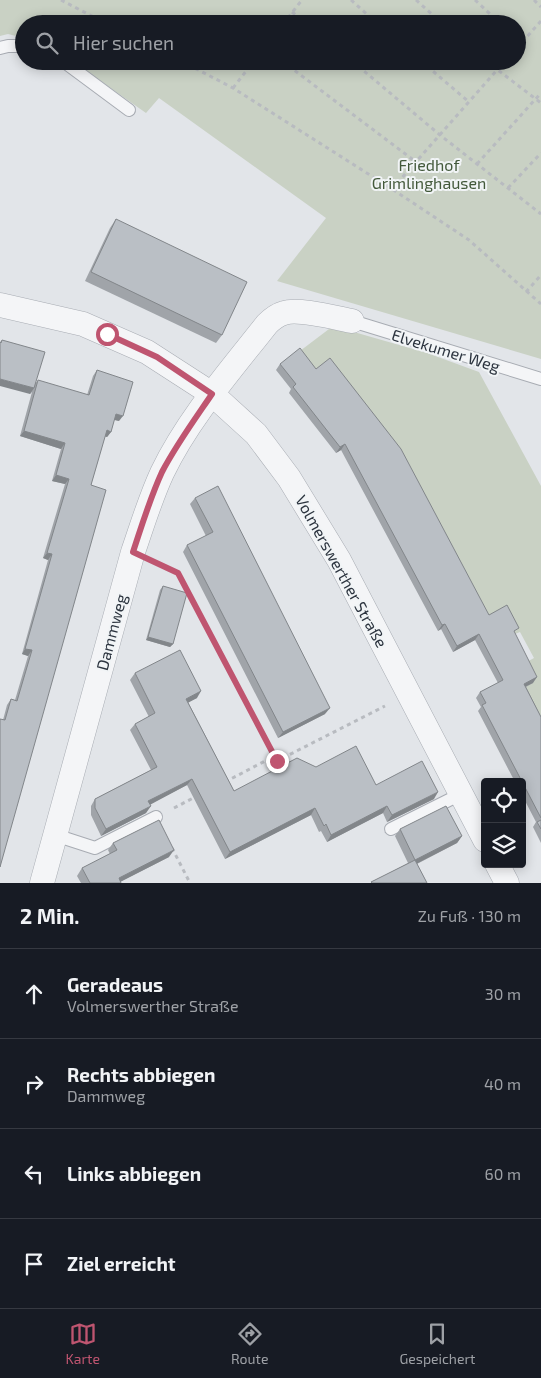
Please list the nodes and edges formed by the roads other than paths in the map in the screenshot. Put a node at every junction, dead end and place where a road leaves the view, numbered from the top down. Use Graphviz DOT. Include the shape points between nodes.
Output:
graph roads {
  1 [pos="15,46"];
  2 [pos="0,48"];
  3 [pos="75,70"];
  4 [pos="129,110"];
  5 [pos="0,305"];
  6 [pos="352,321"];
  7 [pos="541,379"];
  8 [pos="212,394"];
  9 [pos="461,794"];
  10 [pos="156,817"];
  11 [pos="391,829"];
  12 [pos="481,832"];
  13 [pos="55,835"];
  14 [pos="499,868"];
  15 [pos="42,883"];
  16 [pos="507,883"];
  1 -- 2 [label="lane"];
  3 -- 4 [label="lane"];
  5 -- 8 [label="street, Volmerswerther Straße" via="83,324 157,357"];
  6 -- 7 [label="lane, Elvekumer Weg"];
  6 -- 8 [label="street, Dammweg" via="296,311 276,316"];
  8 -- 9 [label="street, Volmerswerther Straße" via="256,434 290,478 339,560"];
  8 -- 13 [label="street, Dammweg" via="162,473 150,502 133,552"];
  9 -- 11 [label="lane"];
  9 -- 12 [label="street, Volmerswerther Straße"];
  10 -- 13 [label="lane" via="95,848"];
  13 -- 15 [label="street, Dammweg"];
  14 -- 16 [label="street"];
}
